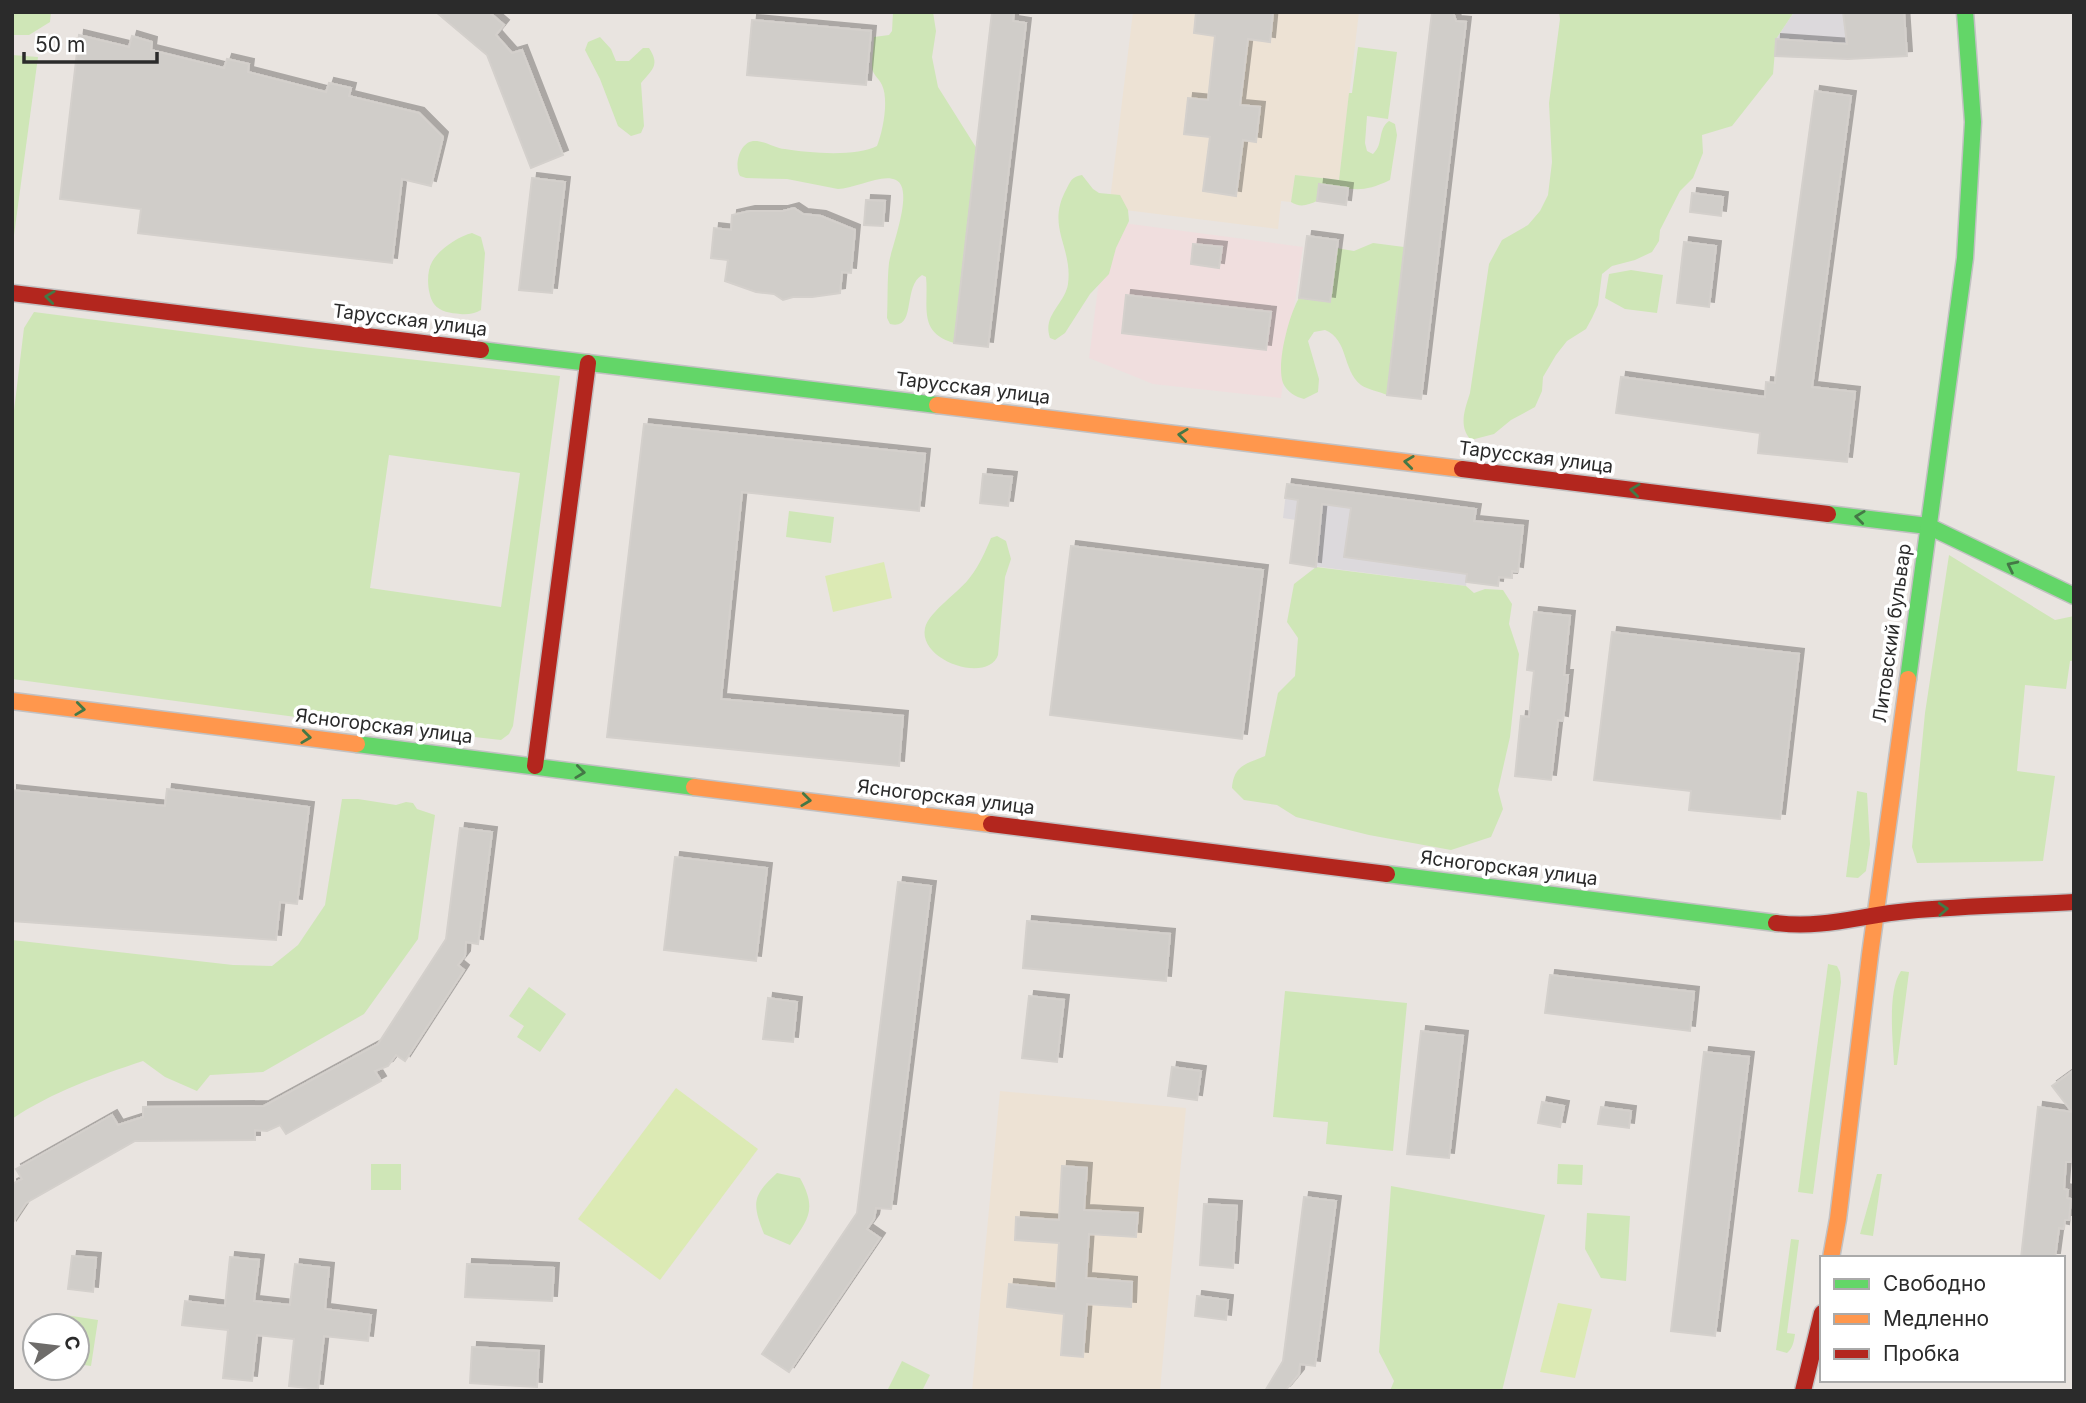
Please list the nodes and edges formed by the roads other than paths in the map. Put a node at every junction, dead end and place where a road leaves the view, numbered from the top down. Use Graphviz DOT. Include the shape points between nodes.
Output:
graph roads {
  1 [pos="1965,12"];
  2 [pos="12,293"];
  3 [pos="588,363"];
  4 [pos="1928,526"];
  5 [pos="2074,596"];
  6 [pos="12,701"];
  7 [pos="535,766"];
  8 [pos="2074,902"];
  9 [pos="1875,916"];
  10 [pos="1831,1256"];
  11 [pos="1820,1324"];
  12 [pos="1803,1391"];
  1 -- 4 [label="main road, Литовский бульвар" via="1973,122 1965,258"];
  3 -- 2 [label="main road, Тарусская улица, one-way"];
  4 -- 3 [label="main road, Тарусская улица, one-way"];
  3 -- 7 [label="main road"];
  5 -- 4 [label="main road, Тарусская улица, one-way"];
  4 -- 9 [label="main road, Литовский бульвар"];
  6 -- 7 [label="main road, Ясногорская улица, one-way"];
  7 -- 9 [label="main road, Ясногорская улица, one-way" via="1794,925"];
  9 -- 8 [label="main road, Ясногорская улица, one-way"];
  9 -- 10 [label="main road, Литовский бульвар"];
  11 -- 12 [label="main road"];
}
